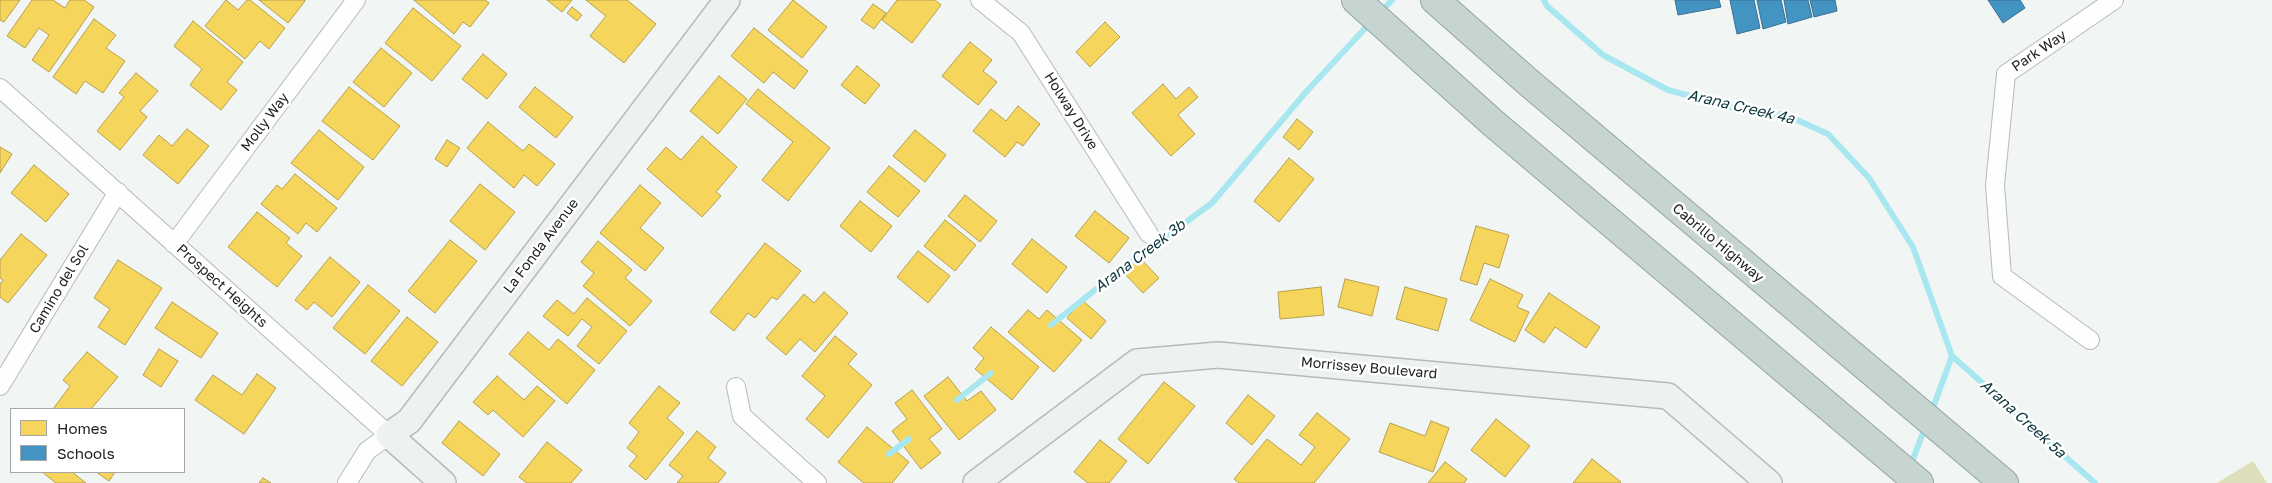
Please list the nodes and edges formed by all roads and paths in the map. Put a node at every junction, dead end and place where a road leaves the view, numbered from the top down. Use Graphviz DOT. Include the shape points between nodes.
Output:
graph roads {
  1 [pos="356,0"];
  2 [pos="727,0"];
  3 [pos="980,0"];
  4 [pos="1356,0"];
  5 [pos="1435,0"];
  6 [pos="2114,0"];
  7 [pos="0,88"];
  8 [pos="118,192"];
  9 [pos="1149,234"];
  10 [pos="174,244"];
  11 [pos="2090,340"];
  12 [pos="0,386"];
  13 [pos="736,387"];
  14 [pos="390,435"];
  15 [pos="347,483"];
  16 [pos="443,483"];
  17 [pos="816,483"];
  18 [pos="976,483"];
  19 [pos="1769,483"];
  20 [pos="1919,483"];
  21 [pos="2004,483"];
  1 -- 10 [label="street, Molly Way"];
  2 -- 14 [label="street, La Fonda Avenue" via="409,421"];
  3 -- 9 [label="street, Holway Drive" via="1021,33"];
  4 -- 20 [label="highway" via="1493,123"];
  5 -- 21 [label="highway, Cabrillo Highway"];
  6 -- 11 [label="street, Park Way" via="2006,74 1996,185 2002,276"];
  7 -- 8 [label="street, Prospect Heights"];
  8 -- 10 [label="street, Prospect Heights"];
  8 -- 12 [label="street, Camino del Sol"];
  10 -- 14 [label="street, Prospect Heights"];
  13 -- 17 [label="street" via="742,416"];
  14 -- 15 [label="street, La Fonda Avenue" via="367,451"];
  14 -- 16 [label="street, Prospect Heights"];
  18 -- 19 [label="street, Morrissey Boulevard" via="1137,362 1218,355 1668,396"];
}
